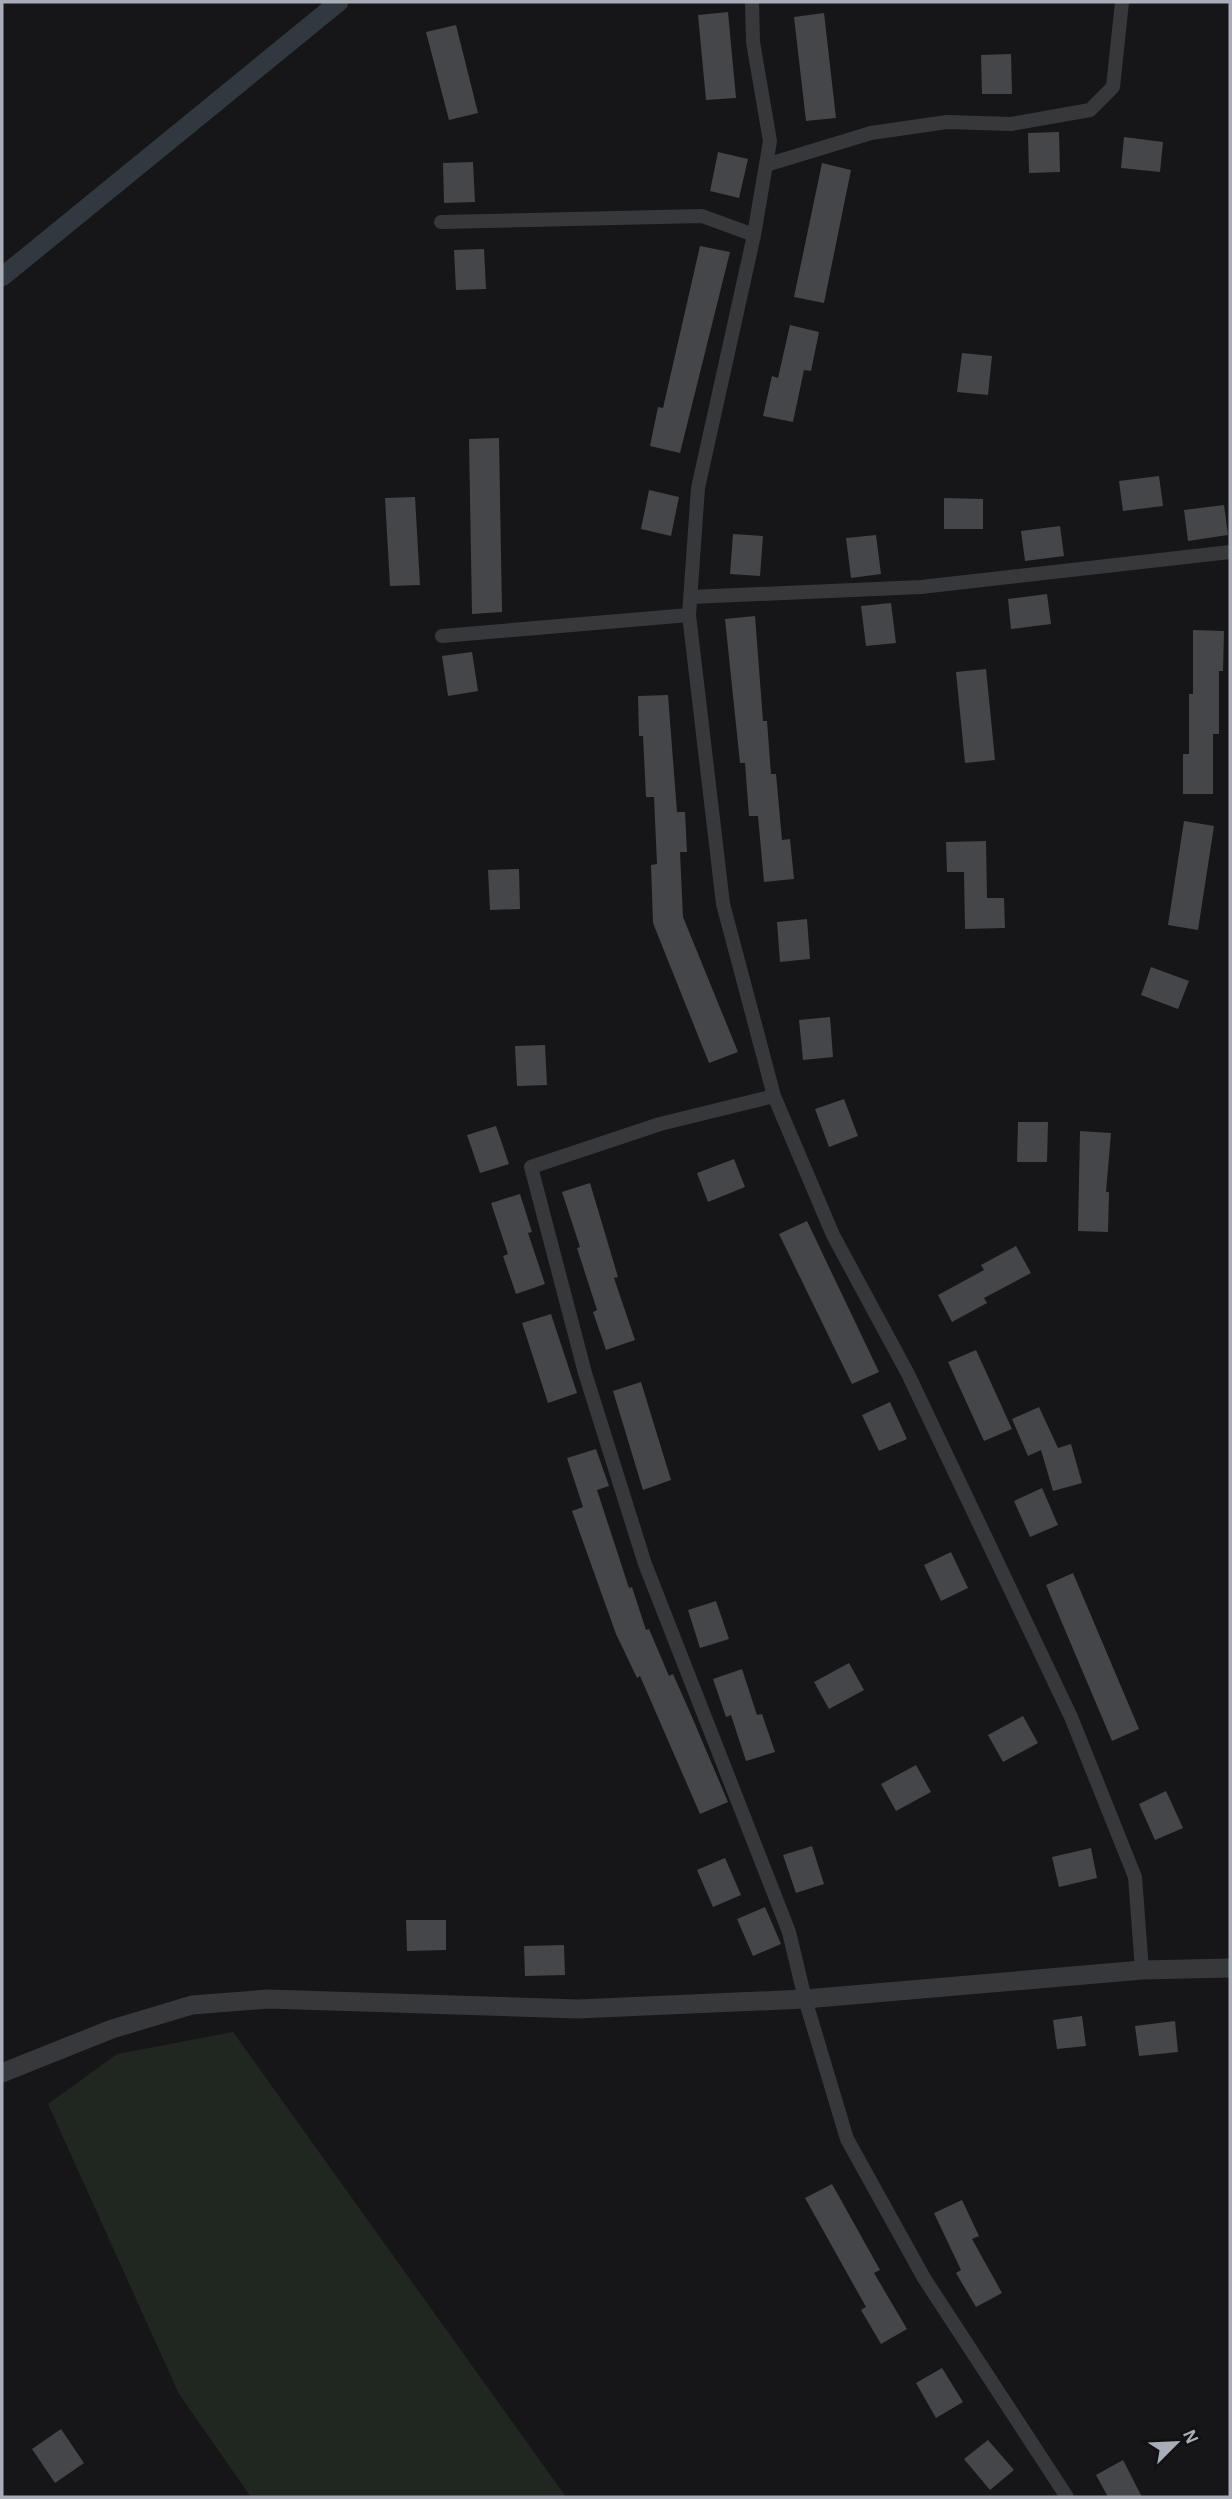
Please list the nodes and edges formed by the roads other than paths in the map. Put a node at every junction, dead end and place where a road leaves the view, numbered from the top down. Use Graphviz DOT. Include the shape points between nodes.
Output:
graph roads {
  1 [pos="752,2"];
  2 [pos="1122,2"];
  3 [pos="766,165"];
  4 [pos="441,222"];
  5 [pos="754,235"];
  6 [pos="1230,552"];
  7 [pos="691,597"];
  8 [pos="689,615"];
  9 [pos="442,636"];
  10 [pos="774,1096"];
  11 [pos="1230,1968"];
  12 [pos="1142,1970"];
  13 [pos="805,1999"];
  14 [pos="2,2073"];
  15 [pos="1067,2497"];
  1 -- 3 [label="street" via="753,41 770,141"];
  2 -- 3 [label="street" via="1113,87 1090,110 1011,124 947,122 871,132"];
  3 -- 5 [label="street"];
  4 -- 5 [label="street" via="702,216"];
  5 -- 7 [label="street" via="698,488"];
  6 -- 7 [label="street" via="921,587"];
  7 -- 8 [label="street"];
  8 -- 9 [label="street"];
  8 -- 10 [label="street" via="723,904"];
  10 -- 12 [label="street" via="833,1235 908,1374 1071,1717 1135,1877"];
  10 -- 13 [label="street" via="660,1124 531,1167 584,1373 641,1552 789,1932"];
  11 -- 12 [label="street"];
  12 -- 13 [label="street"];
  13 -- 14 [label="street" via="578,2009 268,1999 192,2005 112,2029"];
  13 -- 15 [label="street" via="847,2139 924,2278"];
}
